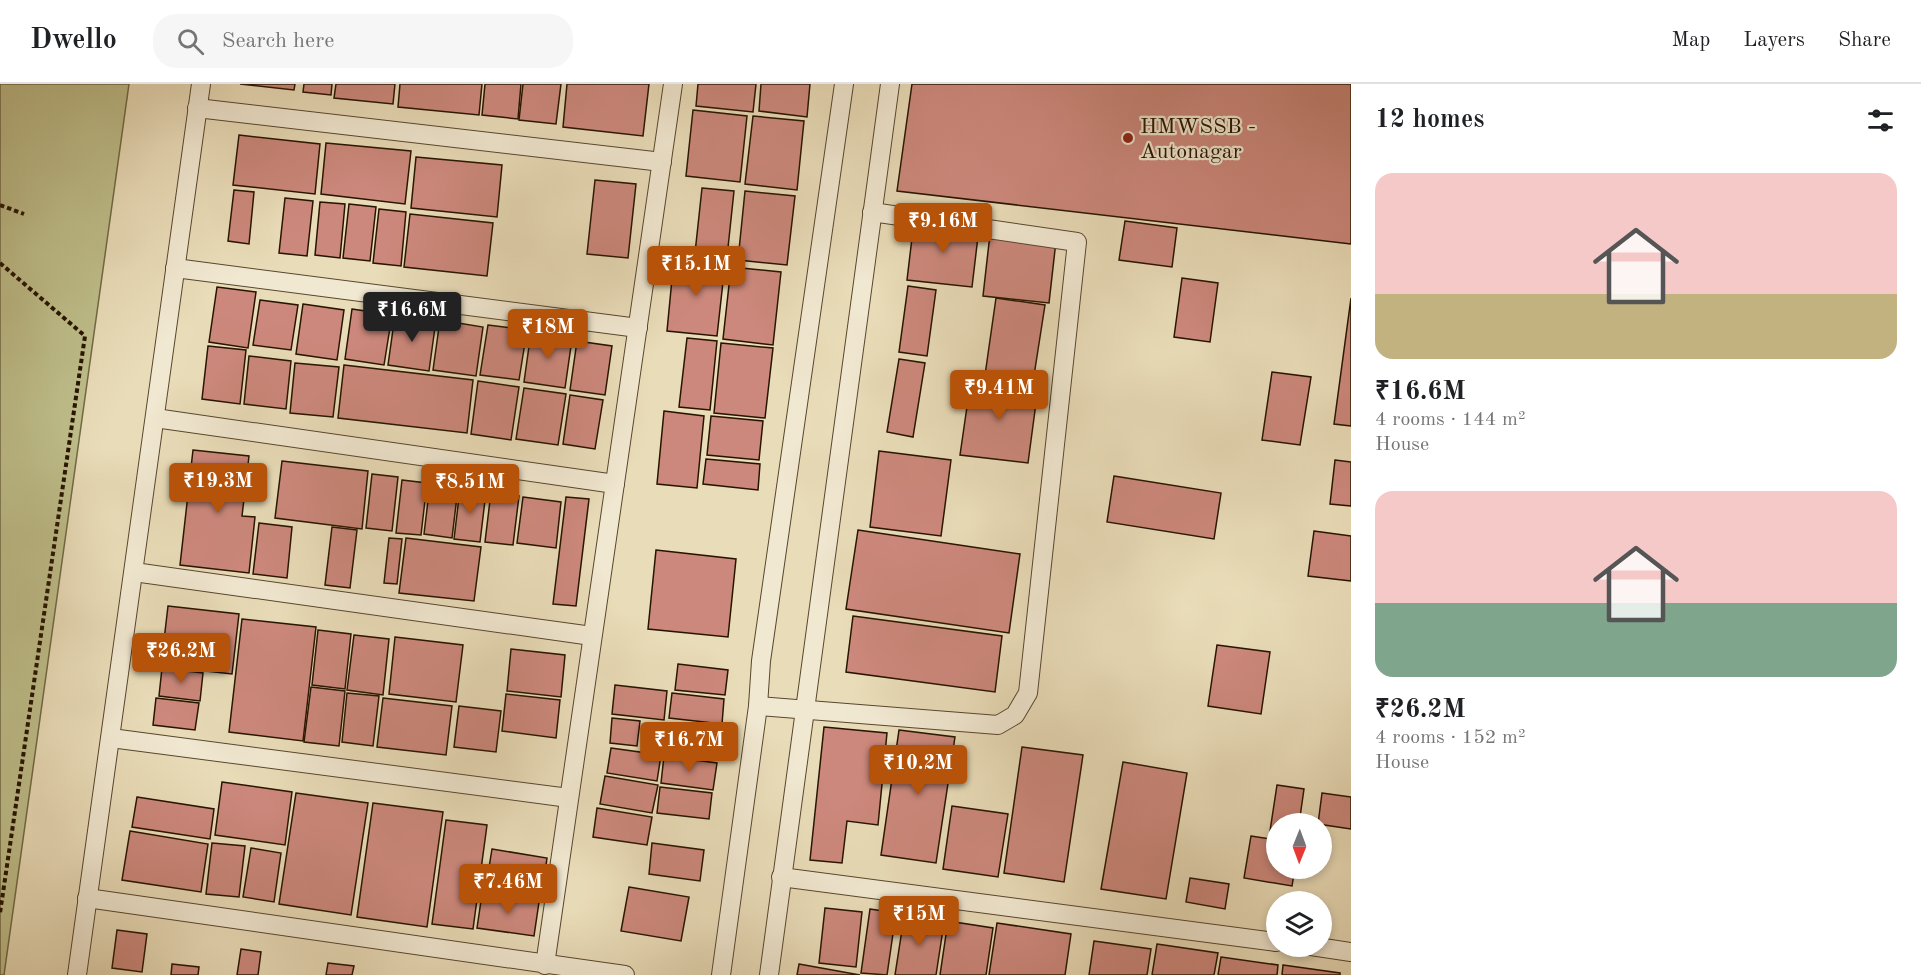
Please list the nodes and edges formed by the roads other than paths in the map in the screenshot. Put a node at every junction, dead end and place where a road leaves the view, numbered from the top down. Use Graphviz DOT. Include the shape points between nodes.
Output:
graph roads {
  1 [pos="201,84"];
  2 [pos="673,84"];
  3 [pos="844,84"];
  4 [pos="890,84"];
  5 [pos="197,108"];
  6 [pos="662,162"];
  7 [pos="872,212"];
  8 [pos="176,268"];
  9 [pos="638,328"];
  10 [pos="155,417"];
  11 [pos="615,484"];
  12 [pos="134,572"];
  13 [pos="592,636"];
  14 [pos="758,706"];
  15 [pos="804,709"];
  16 [pos="111,738"];
  17 [pos="569,798"];
  18 [pos="781,877"];
  19 [pos="87,898"];
  20 [pos="1266,941"];
  21 [pos="1332,949"];
  22 [pos="1351,952"];
  23 [pos="545,965"];
  24 [pos="77,975"];
  25 [pos="625,975"];
  26 [pos="721,975"];
  27 [pos="769,975"];
  1 -- 5 [label="street"];
  2 -- 6 [label="street"];
  3 -- 14 [label="street" via="761,661"];
  4 -- 7 [label="street"];
  5 -- 6 [label="street"];
  5 -- 8 [label="street"];
  6 -- 9 [label="street"];
  7 -- 15 [label="street"];
  7 -- 15 [label="street" via="1077,242 1028,693 1015,716 998,725"];
  8 -- 9 [label="street"];
  8 -- 10 [label="street"];
  9 -- 11 [label="street"];
  10 -- 11 [label="street"];
  10 -- 12 [label="street"];
  11 -- 13 [label="street"];
  12 -- 13 [label="street"];
  12 -- 16 [label="street"];
  13 -- 17 [label="street"];
  14 -- 15 [label="street"];
  14 -- 26 [label="street"];
  15 -- 18 [label="street"];
  16 -- 17 [label="street"];
  16 -- 19 [label="street"];
  17 -- 23 [label="street"];
  18 -- 20 [label="street"];
  18 -- 27 [label="street"];
  19 -- 23 [label="street"];
  19 -- 24 [label="street"];
  21 -- 22 [label="street"];
  23 -- 25 [label="street"];
}
